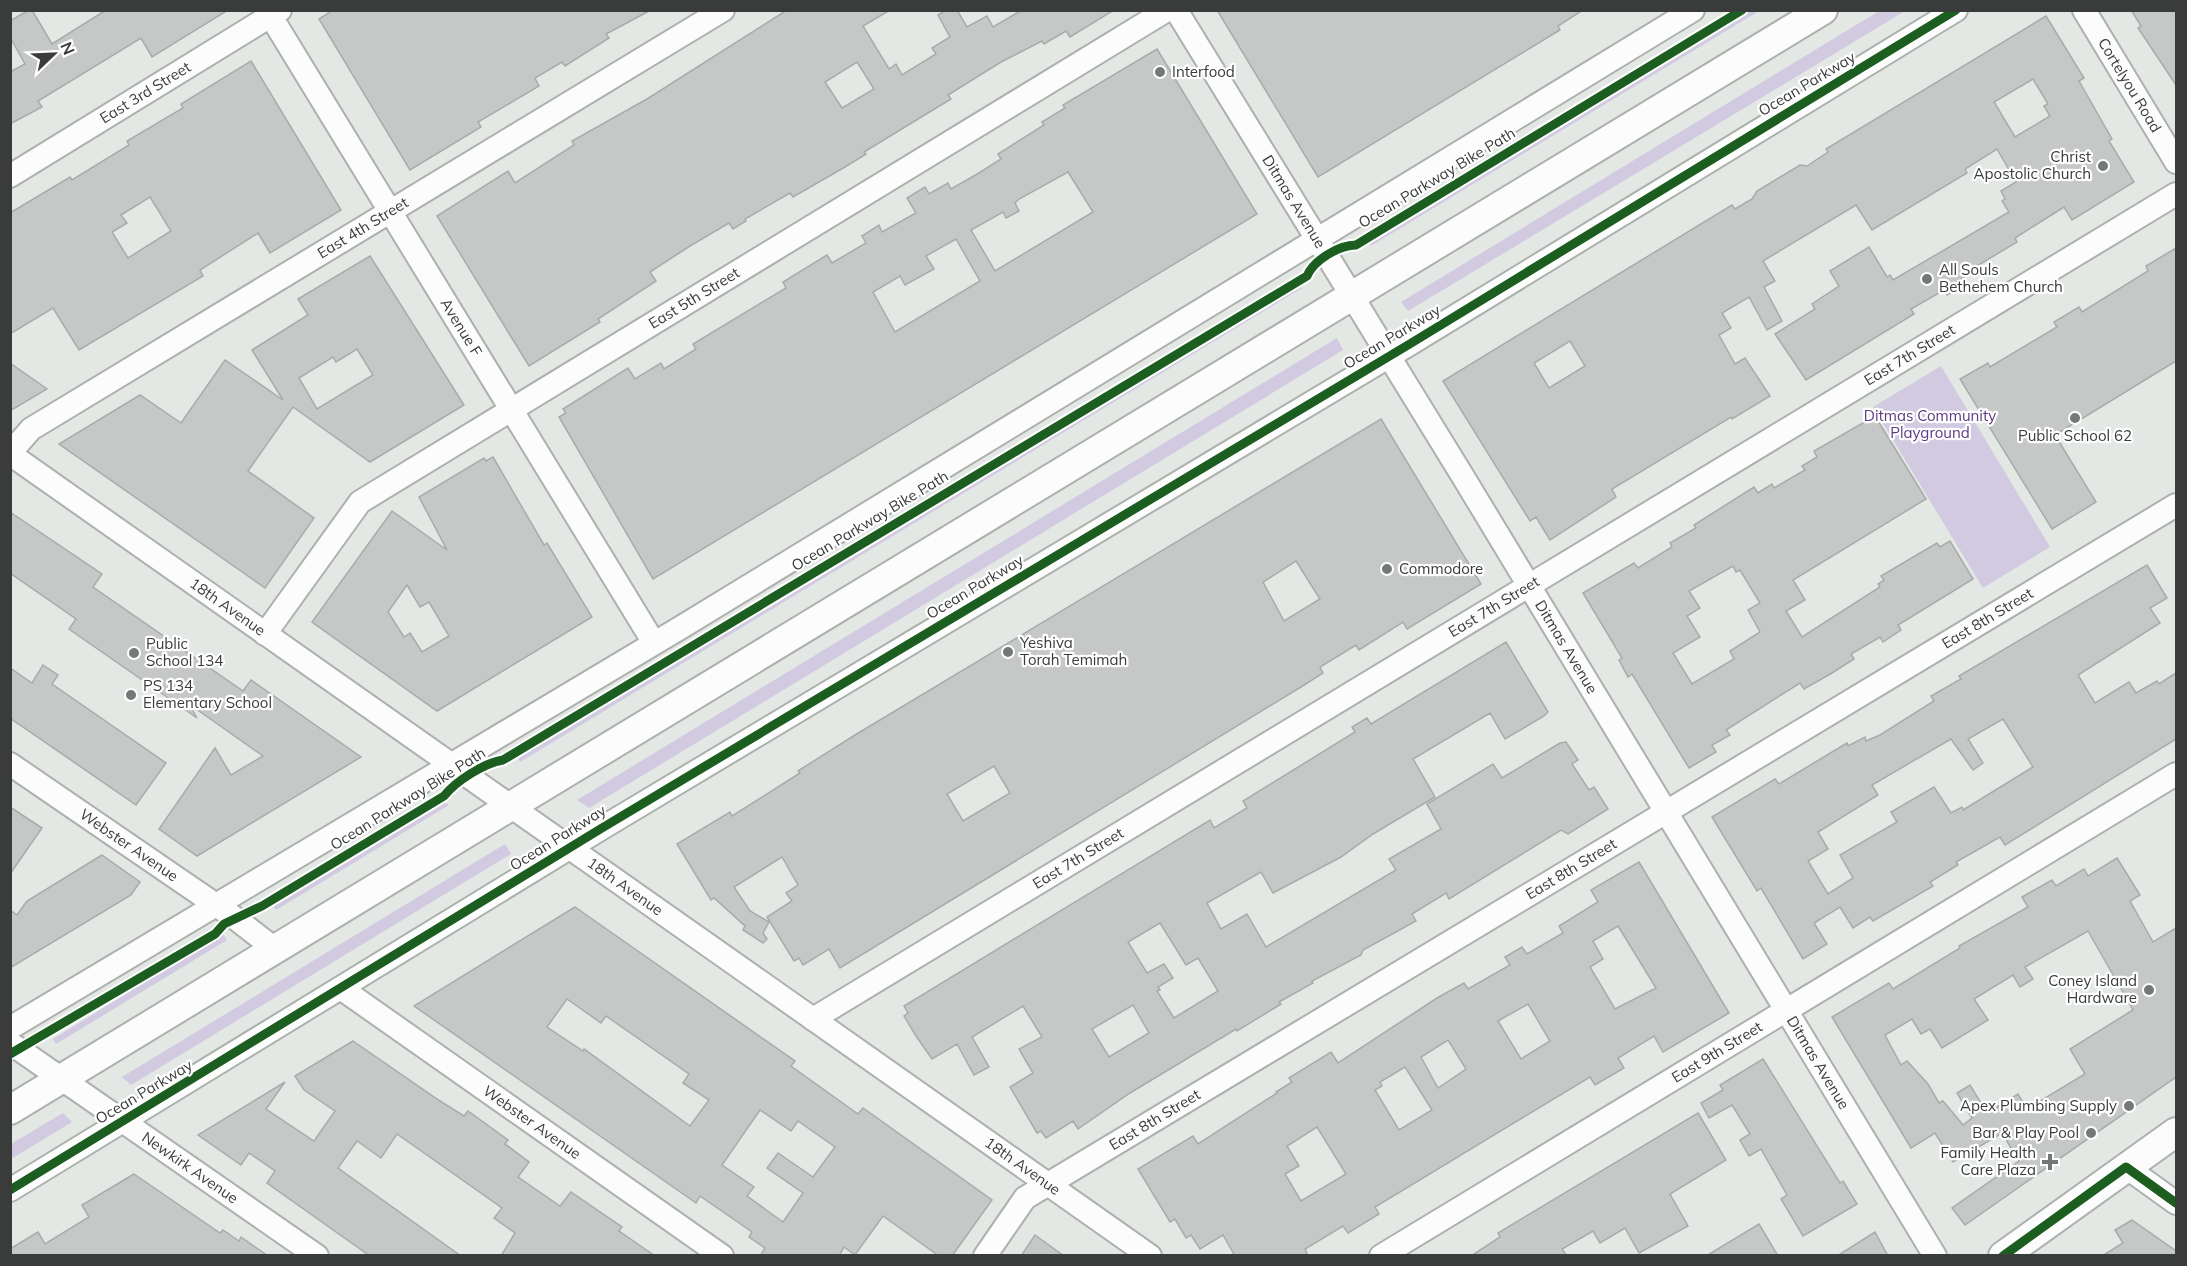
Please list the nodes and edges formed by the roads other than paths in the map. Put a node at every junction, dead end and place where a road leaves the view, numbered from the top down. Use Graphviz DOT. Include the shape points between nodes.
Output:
graph roads {
  1 [pos="723,10"];
  2 [pos="1167,10"];
  3 [pos="1176,10"];
  4 [pos="1692,10"];
  5 [pos="1823,10"];
  6 [pos="1956,10"];
  7 [pos="2084,10"];
  8 [pos="273,12"];
  9 [pos="2176,162"];
  10 [pos="10,176"];
  11 [pos="2176,194"];
  12 [pos="390,212"];
  13 [pos="1316,239"];
  14 [pos="1352,297"];
  15 [pos="1389,355"];
  16 [pos="509,409"];
  17 [pos="10,454"];
  18 [pos="2176,505"];
  19 [pos="1529,585"];
  20 [pos="265,634"];
  21 [pos="654,643"];
  22 [pos="10,764"];
  23 [pos="450,765"];
  24 [pos="2176,774"];
  25 [pos="510,806"];
  26 [pos="1667,813"];
  27 [pos="570,848"];
  28 [pos="214,905"];
  29 [pos="276,950"];
  30 [pos="342,989"];
  31 [pos="1786,1010"];
  32 [pos="813,1019"];
  33 [pos="10,1028"];
  34 [pos="10,1043"];
  35 [pos="63,1078"];
  36 [pos="10,1110"];
  37 [pos="124,1121"];
  38 [pos="2176,1132"];
  39 [pos="2126,1167"];
  40 [pos="1050,1184"];
  41 [pos="10,1190"];
  42 [pos="2176,1203"];
  43 [pos="317,1256"];
  44 [pos="722,1256"];
  45 [pos="985,1256"];
  46 [pos="1150,1256"];
  47 [pos="1381,1256"];
  48 [pos="1935,1256"];
  49 [pos="2003,1256"];
  1 -- 12 [label="street, East 4th Street"];
  2 -- 16 [label="street, East 5th Street"];
  3 -- 13 [label="street, Ditmas Avenue"];
  4 -- 13 [label="street"];
  5 -- 14 [label="main road"];
  6 -- 15 [label="street, Ocean Parkway"];
  7 -- 9 [label="street, Cortelyou Road"];
  8 -- 10 [label="street, East 3rd Street"];
  8 -- 12 [label="street, Avenue F"];
  11 -- 19 [label="street, East 7th Street"];
  12 -- 16 [label="street, Avenue F"];
  12 -- 17 [label="street, East 4th Street" via="31,429"];
  13 -- 14 [label="street, Ditmas Avenue"];
  13 -- 21 [label="street"];
  14 -- 15 [label="street, Ditmas Avenue"];
  14 -- 25 [label="main road"];
  15 -- 19 [label="street, Ditmas Avenue"];
  15 -- 27 [label="street, Ocean Parkway"];
  16 -- 20 [label="street, East 5th Street" via="360,502"];
  16 -- 21 [label="street, Avenue F"];
  17 -- 20 [label="street, 18th Avenue"];
  18 -- 26 [label="street, East 8th Street"];
  19 -- 26 [label="street, Ditmas Avenue"];
  19 -- 32 [label="street, East 7th Street"];
  20 -- 23 [label="street, 18th Avenue"];
  21 -- 23 [label="street"];
  22 -- 28 [label="street, Webster Avenue"];
  23 -- 25 [label="street, 18th Avenue"];
  23 -- 28 [label="street"];
  24 -- 31 [label="street, East 9th Street"];
  25 -- 27 [label="street, 18th Avenue"];
  25 -- 29 [label="main road"];
  26 -- 31 [label="street, Ditmas Avenue"];
  26 -- 40 [label="street, East 8th Street"];
  27 -- 30 [label="street, Ocean Parkway"];
  27 -- 32 [label="street, 18th Avenue"];
  28 -- 29 [label="street, Webster Avenue"];
  28 -- 33 [label="street"];
  29 -- 35 [label="main road"];
  30 -- 37 [label="street, Ocean Parkway"];
  30 -- 44 [label="street, Webster Avenue"];
  31 -- 47 [label="street, East 9th Street"];
  31 -- 48 [label="street, Ditmas Avenue"];
  32 -- 40 [label="street, 18th Avenue"];
  34 -- 35 [label="street, Newkirk Avenue"];
  35 -- 36 [label="main road"];
  35 -- 37 [label="street, Newkirk Avenue"];
  37 -- 41 [label="street, Ocean Parkway"];
  37 -- 43 [label="street, Newkirk Avenue"];
  38 -- 39 [label="main road"];
  39 -- 42 [label="street"];
  39 -- 49 [label="main road"];
  40 -- 45 [label="street, East 8th Street" via="1025,1198"];
  40 -- 46 [label="street, 18th Avenue"];
}
